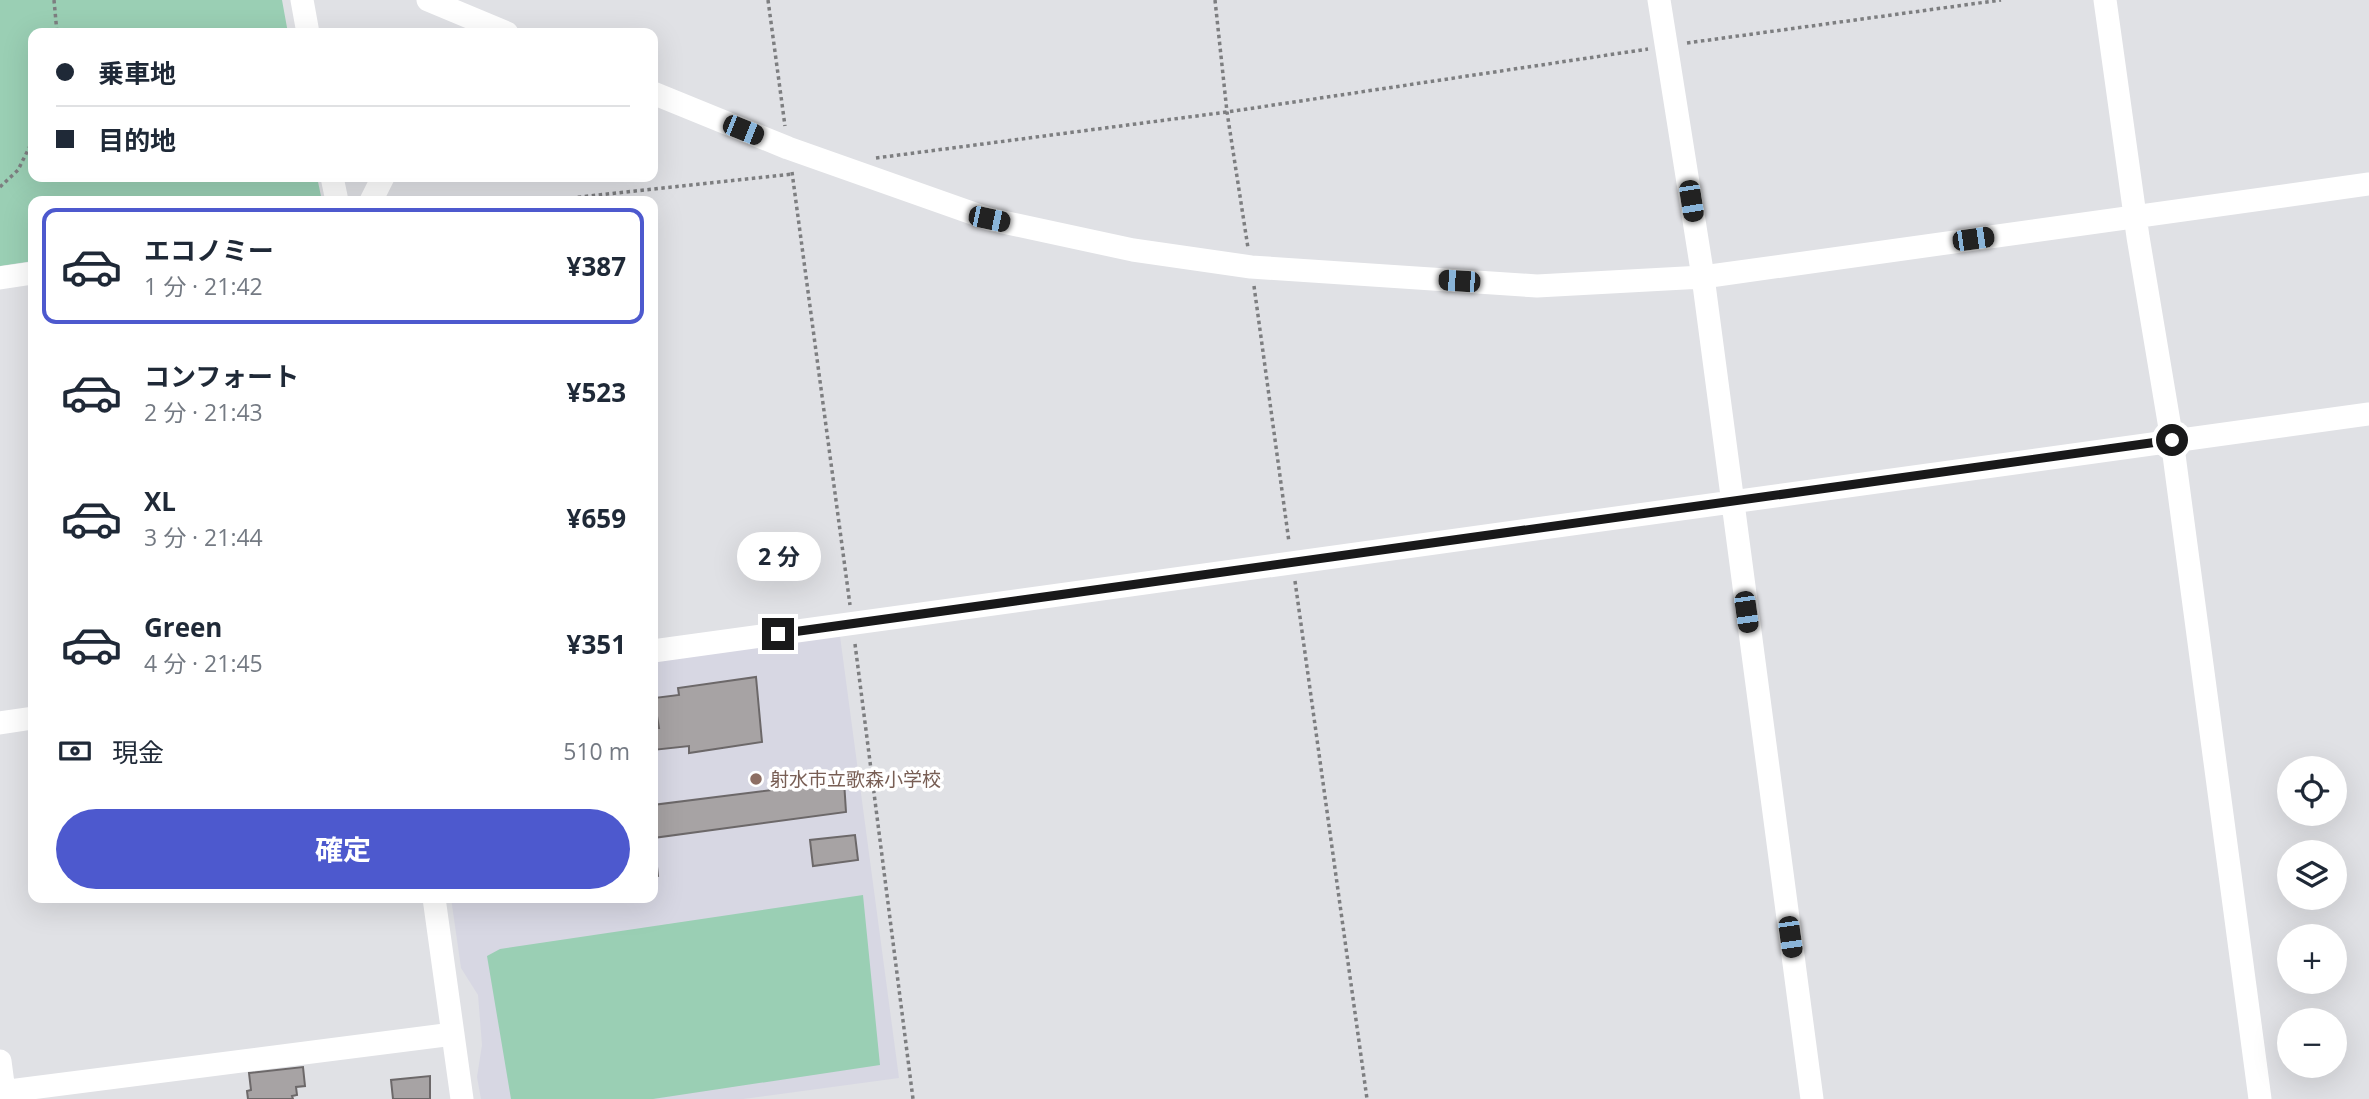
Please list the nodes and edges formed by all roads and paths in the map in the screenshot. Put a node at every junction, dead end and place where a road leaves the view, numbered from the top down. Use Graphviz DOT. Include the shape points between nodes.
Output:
graph roads {
  1 [pos="54,0"];
  2 [pos="302,0"];
  3 [pos="428,0"];
  4 [pos="768,0"];
  5 [pos="1215,0"];
  6 [pos="1659,0"];
  7 [pos="2001,0"];
  8 [pos="2105,0"];
  9 [pos="456,24"];
  10 [pos="57,28"];
  11 [pos="307,28"];
  12 [pos="479,28"];
  13 [pos="1667,46"];
  14 [pos="658,95"];
  15 [pos="1227,112"];
  16 [pos="788,148"];
  17 [pos="28,150"];
  18 [pos="872,158"];
  19 [pos="2369,184"];
  20 [pos="0,187"];
  21 [pos="589,196"];
  22 [pos="2135,215"];
  23 [pos="1251,267"];
  24 [pos="28,274"];
  25 [pos="1703,277"];
  26 [pos="0,278"];
  27 [pos="2369,414"];
  28 [pos="2172,440"];
  29 [pos="1731,503"];
  30 [pos="1292,563"];
  31 [pos="658,650"];
  32 [pos="28,719"];
  33 [pos="0,723"];
  34 [pos="435,903"];
  35 [pos="453,1034"];
  36 [pos="0,1061"];
  37 [pos="3,1094"];
  38 [pos="462,1099"];
  39 [pos="1367,1099"];
  40 [pos="1812,1099"];
  41 [pos="2259,1099"];
  1 -- 10 [label="path"];
  2 -- 11 [label="street"];
  3 -- 9 [label="street"];
  4 -- 16 [label="path"];
  5 -- 15 [label="path"];
  6 -- 13 [label="street"];
  7 -- 13 [label="path"];
  8 -- 22 [label="street"];
  9 -- 12 [label="street"];
  13 -- 15 [label="path"];
  13 -- 25 [label="street"];
  14 -- 16 [label="street"];
  15 -- 18 [label="path"];
  15 -- 23 [label="path"];
  16 -- 21 [label="path" via="793,174"];
  16 -- 23 [label="street" via="989,219 1133,250"];
  17 -- 20 [label="path" via="18,170"];
  19 -- 22 [label="street"];
  22 -- 25 [label="street"];
  22 -- 28 [label="street"];
  23 -- 25 [label="street" via="1537,286"];
  23 -- 30 [label="path"];
  24 -- 26 [label="street"];
  25 -- 29 [label="street"];
  27 -- 28 [label="street"];
  28 -- 29 [label="street"];
  28 -- 41 [label="street"];
  29 -- 30 [label="street"];
  29 -- 40 [label="street"];
  30 -- 31 [label="street"];
  30 -- 39 [label="path"];
  32 -- 33 [label="street"];
  34 -- 35 [label="street"];
  35 -- 37 [label="street"];
  35 -- 38 [label="street"];
  36 -- 37 [label="street"];
}
